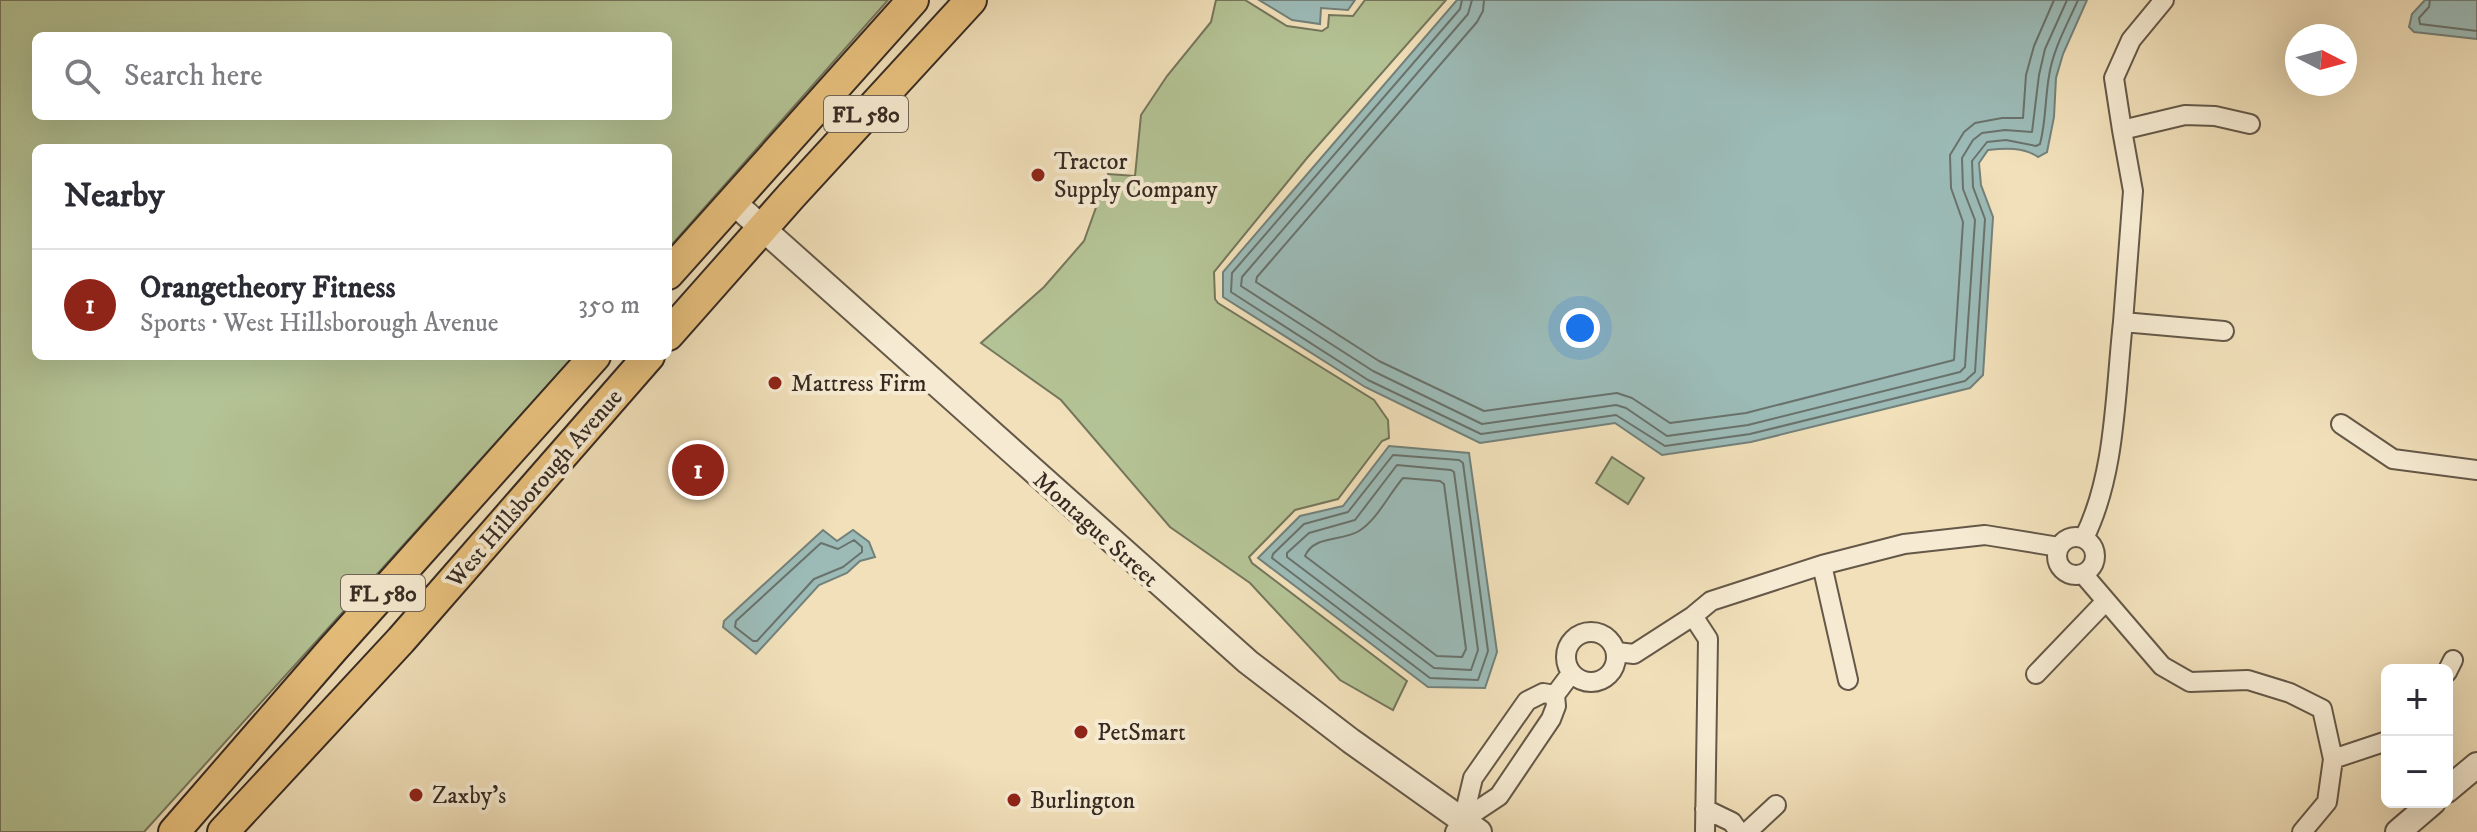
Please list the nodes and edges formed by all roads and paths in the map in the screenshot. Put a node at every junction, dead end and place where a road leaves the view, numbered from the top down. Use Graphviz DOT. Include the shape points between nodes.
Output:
graph roads {
  1 [pos="913,0"];
  2 [pos="971,0"];
  3 [pos="2164,0"];
  4 [pos="2250,124"];
  5 [pos="2122,130"];
  6 [pos="733,202"];
  7 [pos="762,228"];
  8 [pos="672,270"];
  9 [pos="2123,322"];
  10 [pos="672,330"];
  11 [pos="2224,331"];
  12 [pos="591,360"];
  13 [pos="646,360"];
  14 [pos="2341,424"];
  15 [pos="2477,470"];
  16 [pos="2084,538"];
  17 [pos="2059,547"];
  18 [pos="1822,565"];
  19 [pos="2083,574"];
  20 [pos="2105,602"];
  21 [pos="1693,616"];
  22 [pos="332,650"];
  23 [pos="1617,652"];
  24 [pos="2036,674"];
  25 [pos="1570,675"];
  26 [pos="1848,680"];
  27 [pos="1555,695"];
  28 [pos="2381,743"];
  29 [pos="2333,759"];
  30 [pos="2477,765"];
  31 [pos="2453,785"];
  32 [pos="1776,805"];
  33 [pos="2426,808"];
  34 [pos="1705,809"];
  35 [pos="1466,828"];
  36 [pos="174,832"];
  37 [pos="196,832"];
  38 [pos="223,832"];
  39 [pos="1705,832"];
  40 [pos="1739,832"];
  41 [pos="1747,832"];
  42 [pos="2302,832"];
  43 [pos="2398,832"];
  1 -- 6 [label="main road, FL 580"];
  2 -- 7 [label="main road, FL 580"];
  3 -- 5 [label="street" via="2131,40 2114,78"];
  4 -- 5 [label="street" via="2185,115"];
  5 -- 9 [label="street" via="2133,191"];
  6 -- 7 [label="street, Montague Street"];
  6 -- 8 [label="main road, FL 580"];
  7 -- 10 [label="main road, FL 580"];
  7 -- 35 [label="street, Montague Street" via="1248,662"];
  9 -- 11 [label="street"];
  9 -- 16 [label="street" via="2109,455 2095,516"];
  12 -- 22 [label="main road, West Hillsborough Avenue / FL 580"];
  13 -- 38 [label="main road, West Hillsborough Avenue / FL 580" via="401,640"];
  14 -- 15 [label="street" via="2393,459"];
  16 -- 17 [label="street" via="2067,539"];
  16 -- 19 [label="street" via="2095,553 2093,566"];
  17 -- 18 [label="street" via="1985,535 1904,544"];
  17 -- 19 [label="street" via="2057,560 2064,571"];
  18 -- 21 [label="street" via="1711,601"];
  18 -- 26 [label="street"];
  19 -- 20 [label="street"];
  20 -- 24 [label="street"];
  20 -- 29 [label="street" via="2162,666 2190,682 2248,680 2322,709"];
  21 -- 23 [label="street" via="1634,654"];
  21 -- 34 [label="street" via="1708,639"];
  22 -- 36 [label="main road, West Hillsborough Avenue / FL 580"];
  22 -- 37 [label="main road" via="309,703"];
  23 -- 25 [label="street" via="1611,674 1591,684"];
  23 -- 25 [label="street" via="1609,639 1592,630 1573,636 1564,658"];
  25 -- 27 [label="street"];
  27 -- 35 [label="street" via="1551,719 1499,796"];
  27 -- 35 [label="street" via="1543,693 1527,701 1473,778"];
  28 -- 29 [label="street"];
  29 -- 42 [label="street" via="2327,802"];
  30 -- 31 [label="street"];
  32 -- 41 [label="street"];
  33 -- 43 [label="street"];
  34 -- 39 [label="street"];
  34 -- 40 [label="street" via="1732,822"];
}
